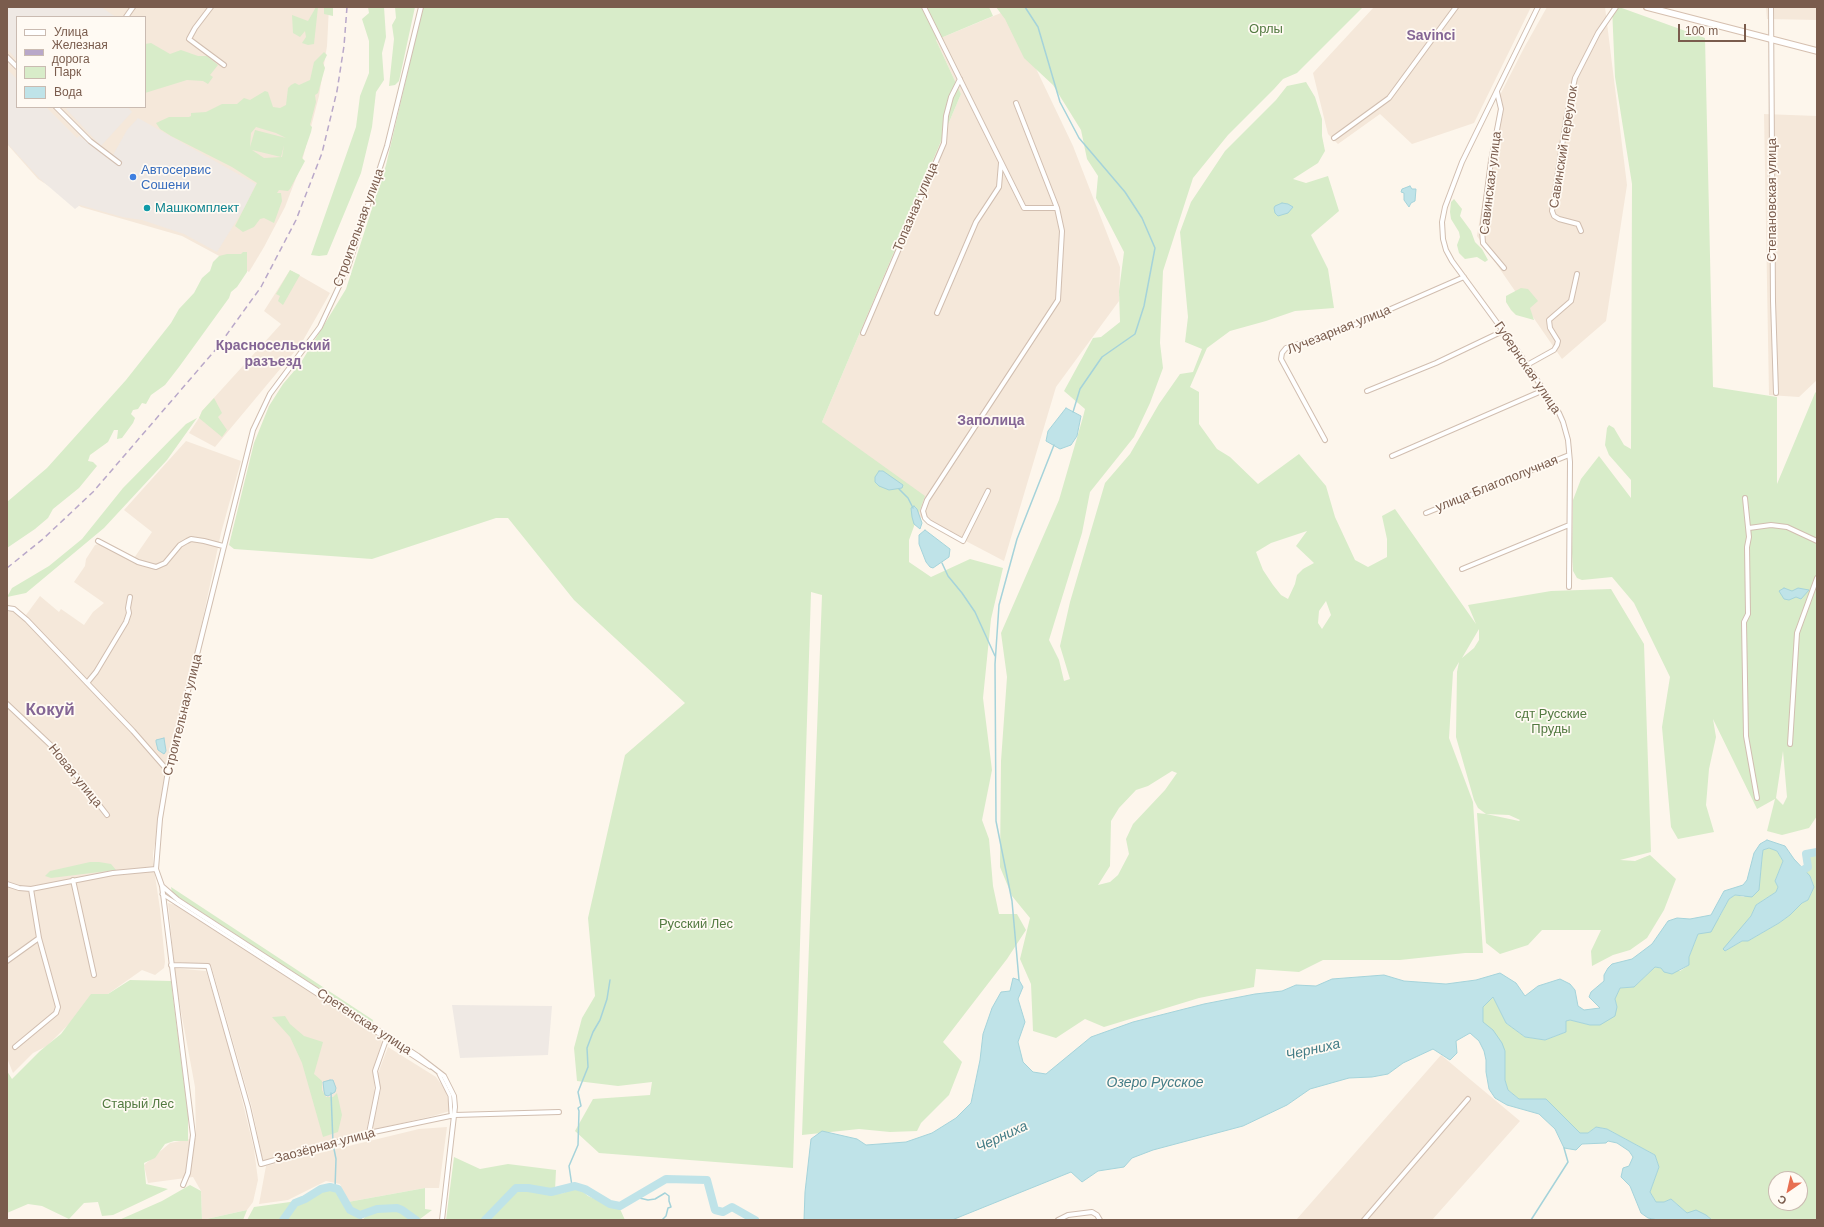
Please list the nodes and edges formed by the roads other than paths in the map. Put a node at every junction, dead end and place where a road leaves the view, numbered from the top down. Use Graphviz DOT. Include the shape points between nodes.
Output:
graph roads {
  1 [pos="133,7"];
  2 [pos="211,7"];
  3 [pos="421,7"];
  4 [pos="924,7"];
  5 [pos="1456,7"];
  6 [pos="1538,7"];
  7 [pos="1616,7"];
  8 [pos="1647,7"];
  9 [pos="1771,7"];
  10 [pos="127,16"];
  11 [pos="1771,40"];
  12 [pos="1817,52"];
  13 [pos="7,57"];
  14 [pos="224,65"];
  15 [pos="16,66"];
  16 [pos="960,79"];
  17 [pos="1497,92"];
  18 [pos="1016,103"];
  19 [pos="57,108"];
  20 [pos="1334,138"];
  21 [pos="119,163"];
  22 [pos="1001,163"];
  23 [pos="1057,208"];
  24 [pos="1581,231"];
  25 [pos="1504,268"];
  26 [pos="1577,274"];
  27 [pos="1464,277"];
  28 [pos="937,313"];
  29 [pos="1503,330"];
  30 [pos="863,333"];
  31 [pos="1527,365"];
  32 [pos="1544,390"];
  33 [pos="1367,391"];
  34 [pos="1776,392"];
  35 [pos="1325,440"];
  36 [pos="1569,455"];
  37 [pos="1392,456"];
  38 [pos="988,491"];
  39 [pos="1745,498"];
  40 [pos="1426,513"];
  41 [pos="1569,525"];
  42 [pos="1749,528"];
  43 [pos="98,541"];
  44 [pos="1817,541"];
  45 [pos="223,546"];
  46 [pos="1462,569"];
  47 [pos="1817,578"];
  48 [pos="1569,587"];
  49 [pos="130,597"];
  50 [pos="8,607"];
  51 [pos="87,683"];
  52 [pos="7,704"];
  53 [pos="1790,744"];
  54 [pos="168,771"];
  55 [pos="1757,798"];
  56 [pos="107,815"];
  57 [pos="156,869"];
  58 [pos="73,880"];
  59 [pos="7,884"];
  60 [pos="162,886"];
  61 [pos="31,889"];
  62 [pos="162,894"];
  63 [pos="39,938"];
  64 [pos="7,961"];
  65 [pos="171,965"];
  66 [pos="94,975"];
  67 [pos="387,1039"];
  68 [pos="15,1047"];
  69 [pos="1468,1099"];
  70 [pos="558,1112"];
  71 [pos="453,1114"];
  72 [pos="369,1134"];
  73 [pos="183,1185"];
  74 [pos="442,1220"];
  75 [pos="1058,1220"];
  76 [pos="1100,1220"];
  77 [pos="1364,1220"];
  1 -- 10 [label="street"];
  2 -- 14 [label="street" via="189,39"];
  3 -- 45 [label="street, Строительная улица" via="387,146 348,267 320,327 270,394 255,423"];
  4 -- 16 [label="street"];
  5 -- 20 [label="street" via="1389,98"];
  6 -- 17 [label="street, Губернская улица"];
  7 -- 24 [label="street, Савинский переулок" via="1598,34 1575,78 1570,95 1552,211 1559,219 1578,224"];
  8 -- 11 [label="main road"];
  9 -- 11 [label="street, Степановская улица"];
  11 -- 12 [label="main road"];
  11 -- 34 [label="street, Степановская улица"];
  13 -- 15 [label="street"];
  16 -- 22 [label="street"];
  16 -- 30 [label="street, Топазная улица" via="951,96 944,143"];
  17 -- 25 [label="street, Савинская улица" via="1501,109 1482,230 1483,243"];
  17 -- 27 [label="street, Губернская улица" via="1462,162 1445,207 1442,233 1446,250"];
  18 -- 23 [label="street"];
  19 -- 21 [label="street" via="90,140"];
  22 -- 23 [label="street" via="1024,208"];
  22 -- 28 [label="street" via="999,187 976,222"];
  23 -- 38 [label="street" via="1062,231 1058,300 927,500 925,518 963,542"];
  26 -- 31 [label="street" via="1571,300 1549,320 1557,345 1554,350"];
  27 -- 29 [label="street, Губернская улица"];
  27 -- 35 [label="street, Лучезарная улица" via="1346,329 1286,348 1281,359"];
  29 -- 31 [label="street, Губернская улица"];
  29 -- 33 [label="street" via="1436,363"];
  31 -- 32 [label="street, Губернская улица"];
  32 -- 36 [label="street, Губернская улица" via="1564,422"];
  32 -- 37 [label="street"];
  36 -- 40 [label="street, улица Благополучная"];
  36 -- 41 [label="street, Губернская улица"];
  39 -- 42 [label="street"];
  41 -- 46 [label="street"];
  41 -- 48 [label="street, Губернская улица"];
  42 -- 44 [label="street" via="1771,525 1787,527"];
  42 -- 55 [label="street" via="1748,614 1744,622 1746,736"];
  43 -- 45 [label="street" via="138,562 156,567 165,563 187,540"];
  45 -- 54 [label="street, Строительная улица"];
  47 -- 53 [label="street" via="1796,634"];
  49 -- 51 [label="street" via="126,622"];
  50 -- 51 [label="street" via="19,612"];
  51 -- 54 [label="street"];
  52 -- 56 [label="street, Новая улица" via="58,752"];
  54 -- 57 [label="street, Строительная улица" via="160,819"];
  57 -- 58 [label="street"];
  57 -- 60 [label="street, Строительная улица"];
  58 -- 61 [label="street"];
  58 -- 66 [label="street"];
  59 -- 61 [label="street"];
  60 -- 62 [label="street"];
  60 -- 67 [label="street, Сретенская улица" via="178,900"];
  61 -- 63 [label="street"];
  62 -- 65 [label="street"];
  62 -- 67 [label="street"];
  63 -- 64 [label="street"];
  63 -- 68 [label="street" via="58,1007 56,1013"];
  65 -- 72 [label="street, Заозёрная улица" via="208,966 246,1099 261,1164"];
  65 -- 73 [label="street" via="193,1135 188,1173"];
  67 -- 71 [label="street, Сретенская улица" via="418,1056 444,1076 454,1096"];
  67 -- 72 [label="street" via="375,1071 378,1088"];
  69 -- 77 [label="street"];
  70 -- 71 [label="street, Заозёрная улица"];
  71 -- 72 [label="street, Заозёрная улица"];
  71 -- 74 [label="street, Сретенская улица"];
  75 -- 76 [label="street" via="1068,1215 1092,1212"];
}
